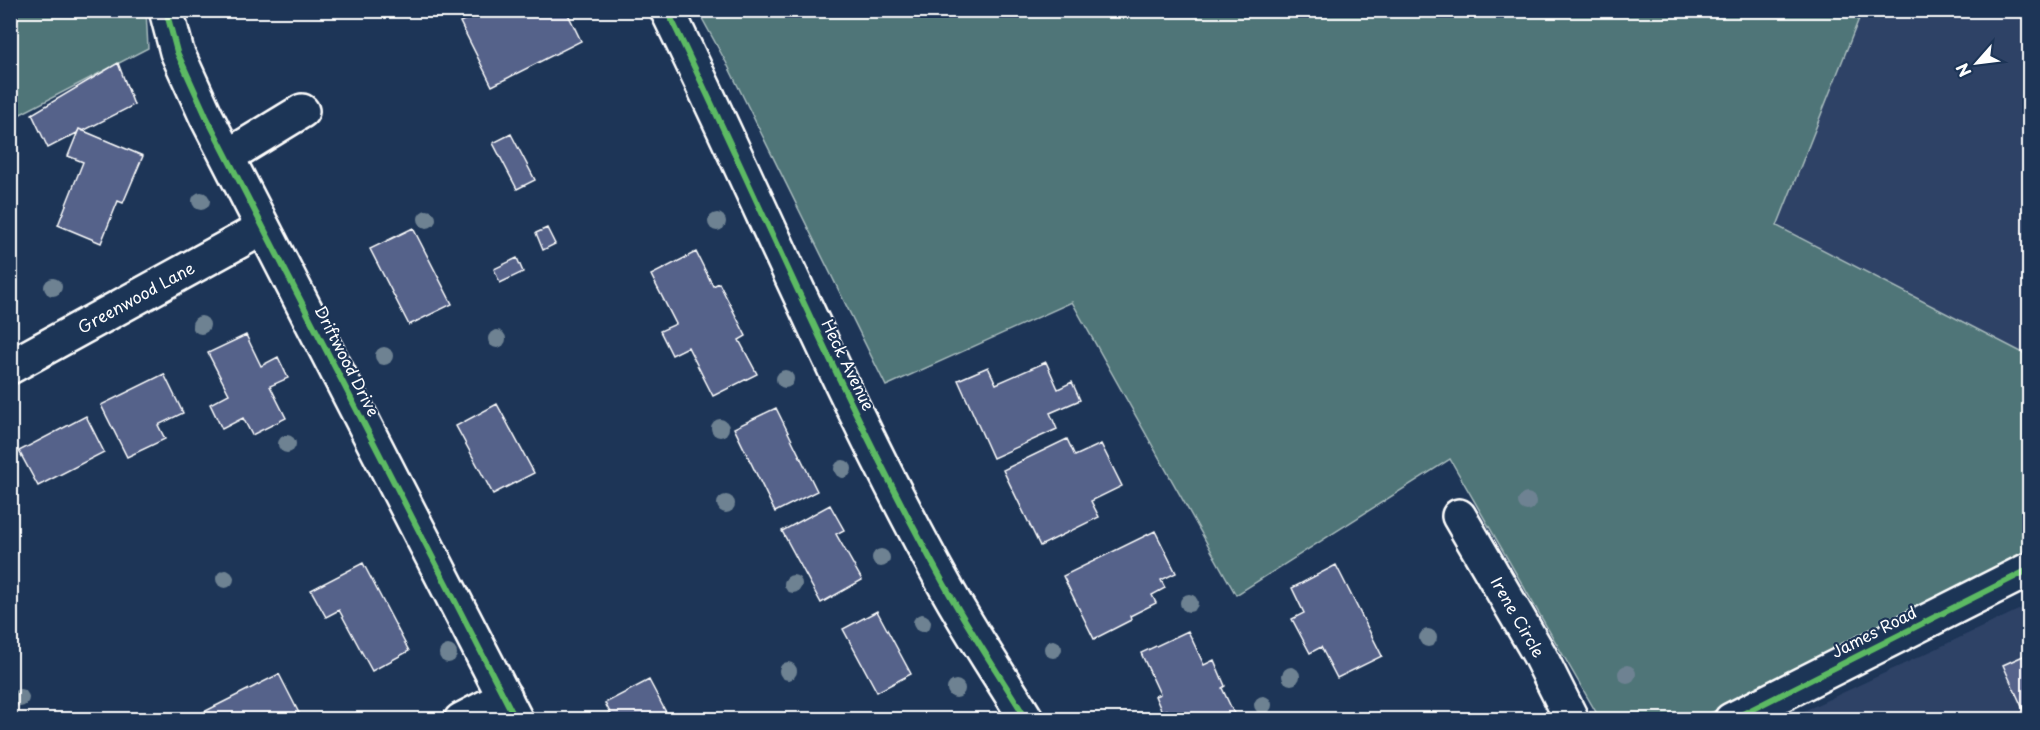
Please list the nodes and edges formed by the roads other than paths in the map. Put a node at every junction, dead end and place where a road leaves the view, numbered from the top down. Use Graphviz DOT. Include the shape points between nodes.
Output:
graph roads {
  1 [pos="166,10"];
  2 [pos="667,10"];
  3 [pos="302,111"];
  4 [pos="228,156"];
  5 [pos="263,228"];
  6 [pos="10,367"];
  7 [pos="1459,516"];
  8 [pos="2030,568"];
  9 [pos="510,708"];
  10 [pos="461,720"];
  11 [pos="1027,720"];
  12 [pos="1572,720"];
  13 [pos="1731,720"];
  1 -- 4 [label="street, Driftwood Drive" via="177,52"];
  2 -- 11 [label="street, Heck Avenue" via="886,472 944,585"];
  3 -- 4 [label="street"];
  4 -- 5 [label="street, Driftwood Drive"];
  5 -- 6 [label="street, Greenwood Lane"];
  5 -- 9 [label="street, Driftwood Drive"];
  7 -- 12 [label="street, Irene Circle" via="1539,654"];
  8 -- 13 [label="street, James Road"];
  9 -- 10 [label="street"];
}
